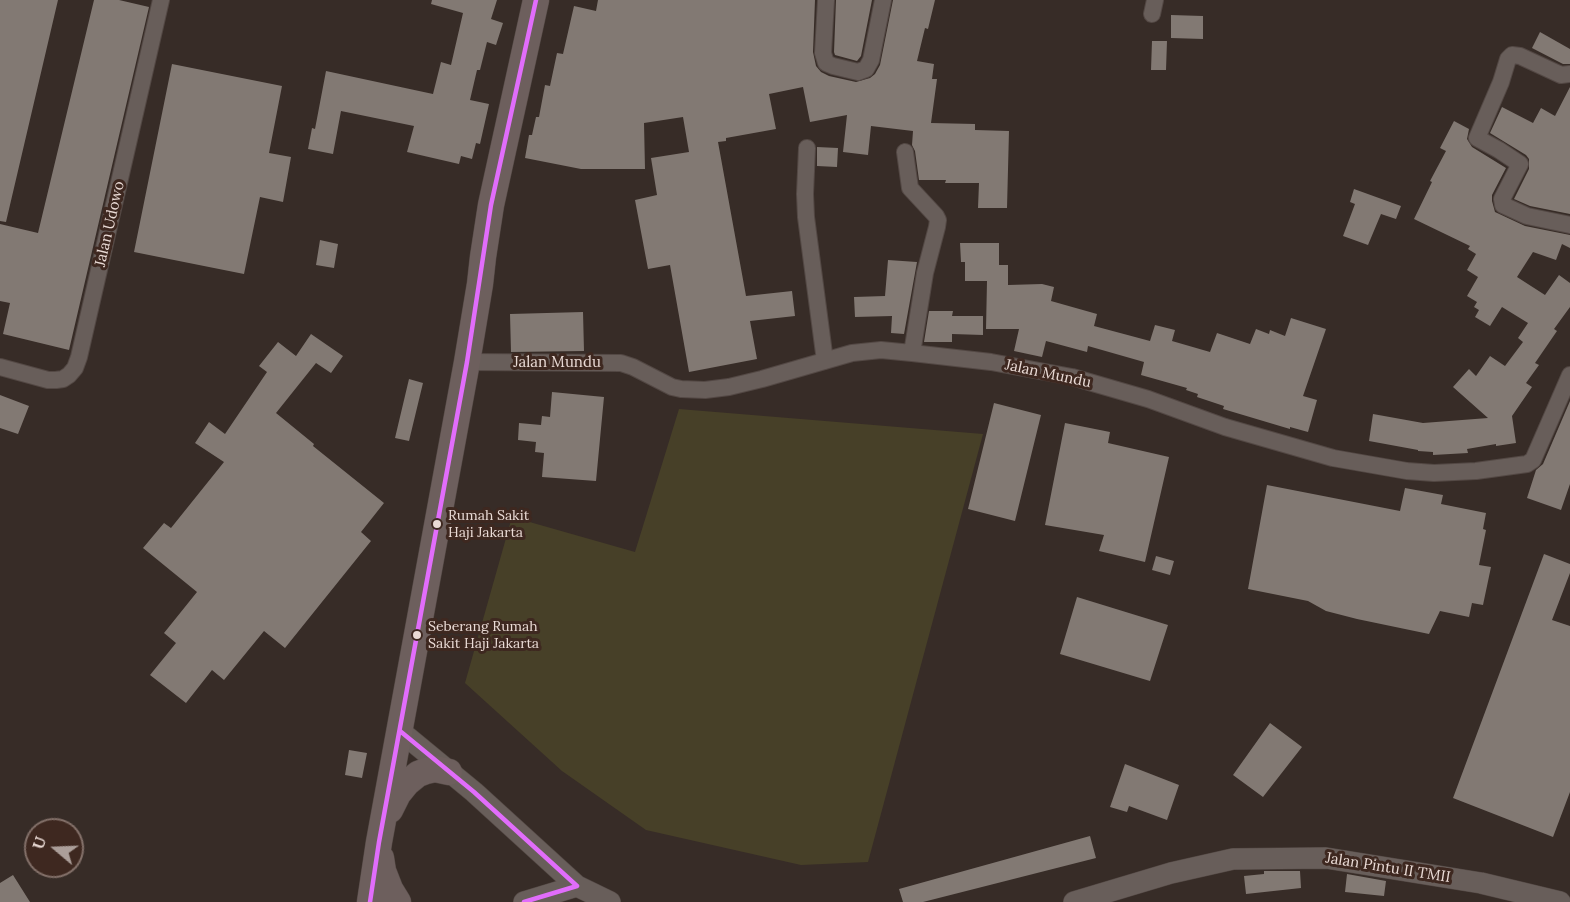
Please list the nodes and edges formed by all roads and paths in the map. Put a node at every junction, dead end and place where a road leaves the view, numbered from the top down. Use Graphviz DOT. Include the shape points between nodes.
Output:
graph roads {
  1 [pos="161,0"];
  2 [pos="536,0"];
  3 [pos="826,0"];
  4 [pos="883,0"];
  5 [pos="1570,74"];
  6 [pos="807,148"];
  7 [pos="905,152"];
  8 [pos="1570,225"];
  9 [pos="912,352"];
  10 [pos="825,361"];
  11 [pos="467,362"];
  12 [pos="0,367"];
  13 [pos="1570,375"];
  14 [pos="400,731"];
  15 [pos="449,772"];
  16 [pos="380,837"];
  17 [pos="577,886"];
  18 [pos="370,902"];
  19 [pos="398,902"];
  20 [pos="524,902"];
  21 [pos="610,902"];
  22 [pos="1074,902"];
  23 [pos="1560,902"];
  1 -- 12 [label="street, Jalan Udowo" via="83,347 75,368 63,379 48,380"];
  2 -- 11 [label="main road" via="491,205"];
  3 -- 4 [label="street" via="826,63 858,72 866,69 871,60"];
  5 -- 8 [label="street" via="1561,75 1512,55 1477,138 1520,164 1502,199 1503,205 1527,216"];
  6 -- 10 [label="street" via="806,217"];
  7 -- 9 [label="street" via="910,188 938,220"];
  9 -- 10 [label="street, Jalan Mundu" via="870,351"];
  9 -- 13 [label="street, Jalan Mundu" via="1072,377 1333,458 1434,473 1476,471 1533,460"];
  10 -- 11 [label="street, Jalan Mundu" via="705,390 672,387 621,363"];
  11 -- 14 [label="main road"];
  14 -- 15 [label="street"];
  14 -- 16 [label="main road"];
  15 -- 16 [label="main road" via="426,771 407,783 398,794"];
  15 -- 17 [label="street"];
  16 -- 18 [label="main road"];
  16 -- 19 [label="main road" via="383,871"];
  17 -- 20 [label="street"];
  17 -- 21 [label="street"];
  22 -- 23 [label="street, Jalan Pintu II TMII" via="1233,859 1326,858 1481,883"];
}
